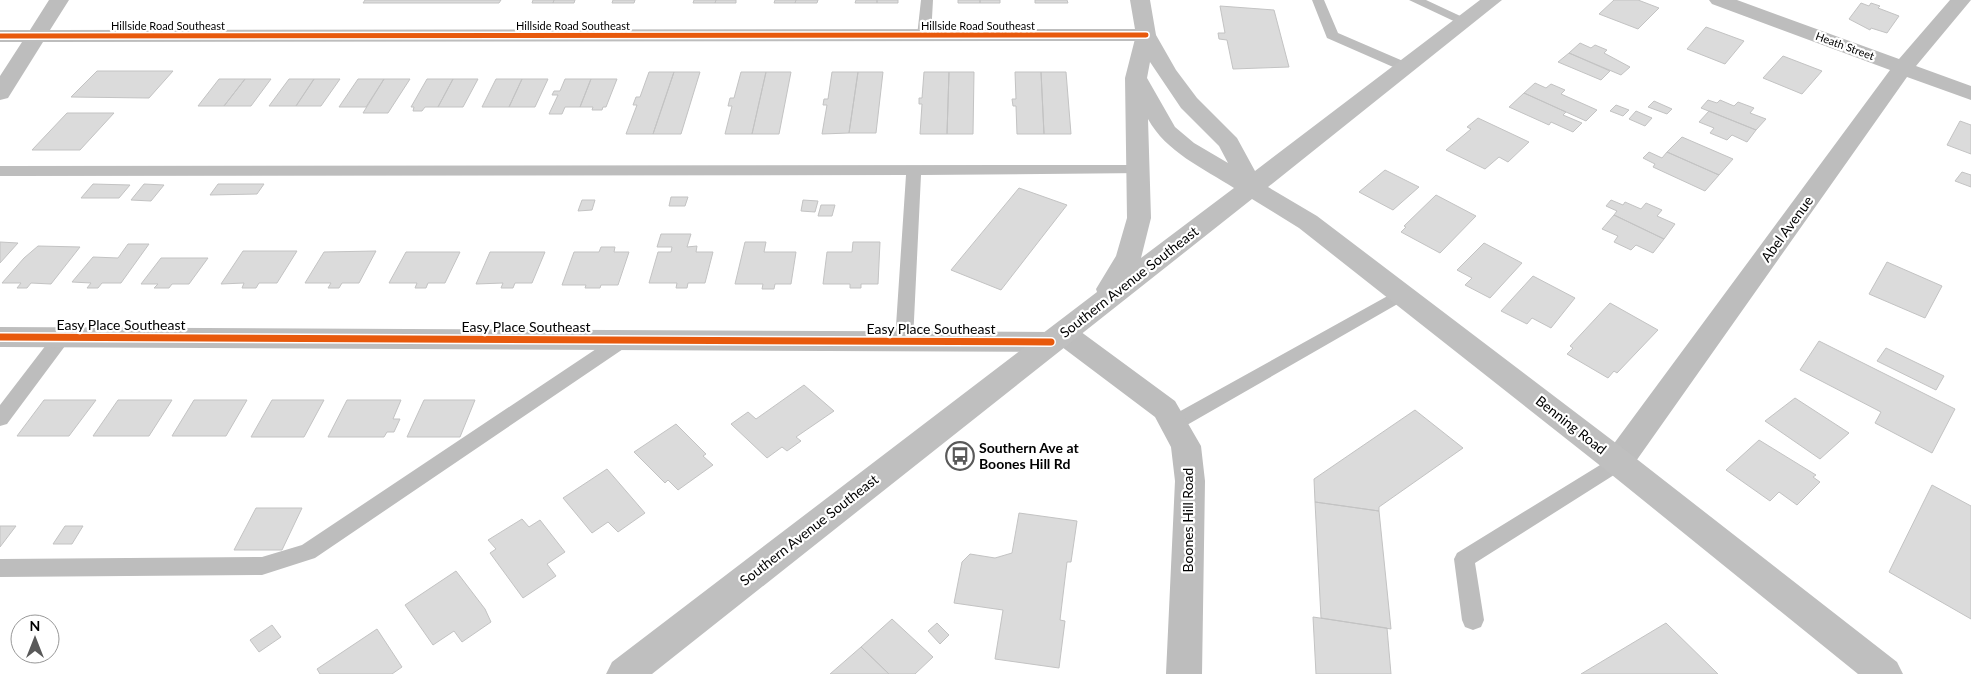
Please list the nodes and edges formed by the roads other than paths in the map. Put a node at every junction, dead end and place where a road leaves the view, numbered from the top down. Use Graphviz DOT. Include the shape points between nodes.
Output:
graph roads {
  1 [pos="59,0"];
  2 [pos="927,0"];
  3 [pos="1140,0"];
  4 [pos="1318,0"];
  5 [pos="1415,0"];
  6 [pos="1492,0"];
  7 [pos="1719,0"];
  8 [pos="1961,0"];
  9 [pos="1465,21"];
  10 [pos="1146,35"];
  11 [pos="0,36"];
  12 [pos="37,36"];
  13 [pos="924,36"];
  14 [pos="1405,67"];
  15 [pos="1903,68"];
  16 [pos="1136,78"];
  17 [pos="0,92"];
  18 [pos="1971,93"];
  19 [pos="914,170"];
  20 [pos="1139,170"];
  21 [pos="0,171"];
  22 [pos="1251,185"];
  23 [pos="1402,294"];
  24 [pos="1101,304"];
  25 [pos="0,337"];
  26 [pos="62,337"];
  27 [pos="1057,338"];
  28 [pos="623,340"];
  29 [pos="904,341"];
  30 [pos="0,419"];
  31 [pos="1174,424"];
  32 [pos="1618,462"];
  33 [pos="0,568"];
  34 [pos="1473,620"];
  35 [pos="624,674"];
  36 [pos="1184,674"];
  37 [pos="1885,674"];
  1 -- 12 [label="street"];
  2 -- 13 [label="lane"];
  3 -- 10 [label="main road"];
  4 -- 14 [label="lane" via="1332,35"];
  5 -- 9 [label="lane"];
  6 -- 9 [label="main road, Southern Avenue Southeast"];
  7 -- 15 [label="street, Heath Street"];
  8 -- 15 [label="street, Abel Avenue"];
  9 -- 14 [label="main road, Southern Avenue Southeast"];
  10 -- 13 [label="street, Hillside Road Southeast"];
  10 -- 16 [label="main road"];
  10 -- 22 [label="main road" via="1189,104 1229,143"];
  11 -- 12 [label="street, Hillside Road Southeast"];
  12 -- 13 [label="street, Hillside Road Southeast"];
  12 -- 17 [label="street"];
  14 -- 22 [label="main road, Southern Avenue Southeast"];
  15 -- 18 [label="street, Heath Street"];
  15 -- 32 [label="street, Abel Avenue"];
  16 -- 20 [label="main road"];
  16 -- 22 [label="main road, Benning Road" via="1166,131 1204,161"];
  19 -- 20 [label="lane"];
  19 -- 21 [label="lane"];
  19 -- 29 [label="lane"];
  20 -- 24 [label="main road" via="1139,218 1129,257"];
  22 -- 23 [label="main road, Benning Road" via="1308,222"];
  22 -- 24 [label="main road, Southern Avenue Southeast"];
  23 -- 31 [label="lane"];
  23 -- 32 [label="main road, Benning Road"];
  24 -- 27 [label="main road, Southern Avenue Southeast"];
  25 -- 26 [label="street, Easy Place Southeast"];
  26 -- 28 [label="street, Easy Place Southeast"];
  26 -- 30 [label="lane"];
  27 -- 29 [label="street, Easy Place Southeast"];
  27 -- 31 [label="street, Boones Hill Road" via="1165,409"];
  27 -- 35 [label="main road, Southern Avenue Southeast"];
  28 -- 29 [label="street, Easy Place Southeast"];
  28 -- 33 [label="lane" via="308,552 262,566"];
  31 -- 36 [label="street, Boones Hill Road" via="1186,446 1190,481"];
  32 -- 34 [label="lane" via="1464,560"];
  32 -- 37 [label="main road, Benning Road"];
}
